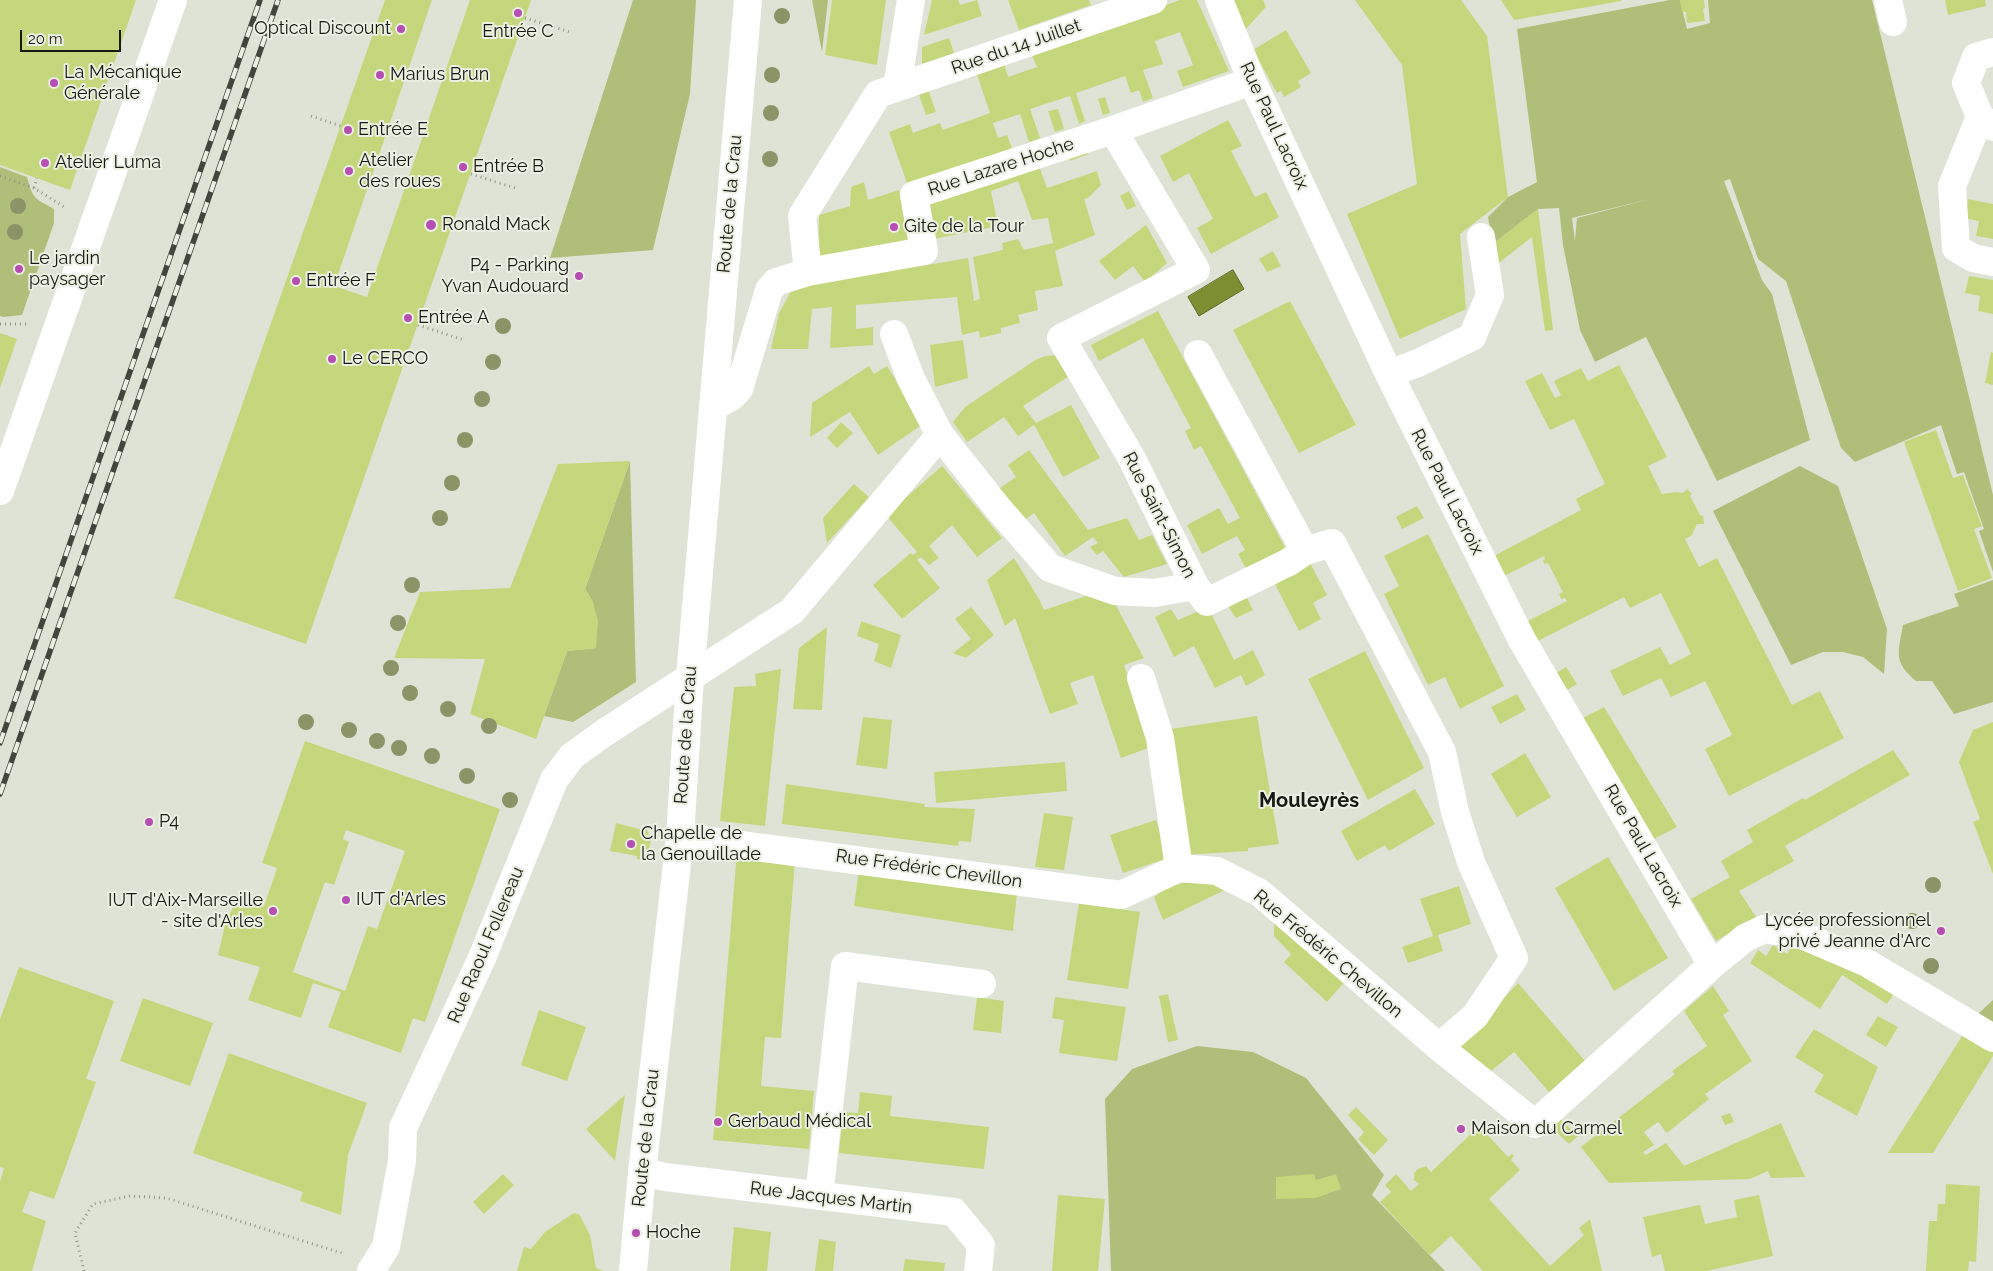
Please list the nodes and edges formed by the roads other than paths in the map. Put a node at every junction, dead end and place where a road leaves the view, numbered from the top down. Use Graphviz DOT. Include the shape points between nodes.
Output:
graph roads {
  1 [pos="173,0"];
  2 [pos="748,0"];
  3 [pos="911,0"];
  4 [pos="1153,0"];
  5 [pos="1219,0"];
  6 [pos="1108,8"];
  7 [pos="1993,52"];
  8 [pos="1252,81"];
  9 [pos="887,91"];
  10 [pos="1986,122"];
  11 [pos="1113,130"];
  12 [pos="1481,237"];
  13 [pos="1993,262"];
  14 [pos="808,272"];
  15 [pos="894,334"];
  16 [pos="1198,354"];
  17 [pos="1389,374"];
  18 [pos="713,407"];
  19 [pos="940,435"];
  20 [pos="0,490"];
  21 [pos="1305,550"];
  22 [pos="1195,586"];
  23 [pos="690,678"];
  24 [pos="1141,678"];
  25 [pos="680,837"];
  26 [pos="1179,868"];
  27 [pos="1712,965"];
  28 [pos="982,984"];
  29 [pos="1993,1038"];
  30 [pos="1439,1047"];
  31 [pos="642,1172"];
  32 [pos="819,1196"];
  33 [pos="374,1266"];
  34 [pos="633,1271"];
  35 [pos="978,1271"];
  1 -- 20 [label="street"];
  2 -- 18 [label="street, Route de la Crau"];
  3 -- 9 [label="street"];
  4 -- 6 [label="street, Rue du 14 Juillet"];
  5 -- 8 [label="street, Rue Paul Lacroix"];
  6 -- 9 [label="street, Rue du 14 Juillet"];
  7 -- 10 [label="street" via="1976,57 1966,82"];
  8 -- 11 [label="street, Rue Lazare Hoche"];
  8 -- 17 [label="street, Rue Paul Lacroix"];
  9 -- 14 [label="street" via="802,216"];
  10 -- 13 [label="street" via="1952,186 1956,248 1973,258"];
  11 -- 14 [label="street, Rue Lazare Hoche" via="914,195 924,251"];
  11 -- 22 [label="street, Rue Saint-Simon" via="1196,270 1061,338 1131,457"];
  12 -- 17 [label="street" via="1490,295 1472,337 1418,364"];
  14 -- 18 [label="street" via="776,282 769,290 739,389"];
  15 -- 19 [label="street, Rue Saint-Simon" via="911,379"];
  16 -- 21 [label="street"];
  17 -- 27 [label="street, Rue Paul Lacroix" via="1522,640"];
  18 -- 23 [label="street, Route de la Crau"];
  19 -- 22 [label="street, Rue Saint-Simon" via="997,508 1050,568 1115,591 1154,593"];
  19 -- 23 [label="street" via="792,611"];
  21 -- 22 [label="street" via="1289,562 1207,602"];
  21 -- 30 [label="street" via="1332,543 1442,752 1455,812 1471,862 1514,958 1475,1016"];
  23 -- 25 [label="street, Route de la Crau"];
  23 -- 33 [label="street, Rue Raoul Follereau" via="572,756 554,780 482,958 404,1128 402,1161 386,1247"];
  24 -- 26 [label="street" via="1160,738"];
  25 -- 26 [label="street, Rue Frédéric Chevillon" via="1121,895"];
  25 -- 31 [label="street, Route de la Crau"];
  26 -- 30 [label="street, Rue Frédéric Chevillon" via="1217,870 1260,894"];
  27 -- 29 [label="street" via="1745,938 1764,928 1804,936 1867,963"];
  27 -- 30 [label="street, Rue Frédéric Chevillon" via="1535,1124"];
  28 -- 32 [label="street" via="844,966"];
  31 -- 32 [label="street, Rue Jacques Martin"];
  31 -- 34 [label="street, Route de la Crau"];
  32 -- 35 [label="street, Rue Jacques Martin" via="954,1212 981,1245"];
}
